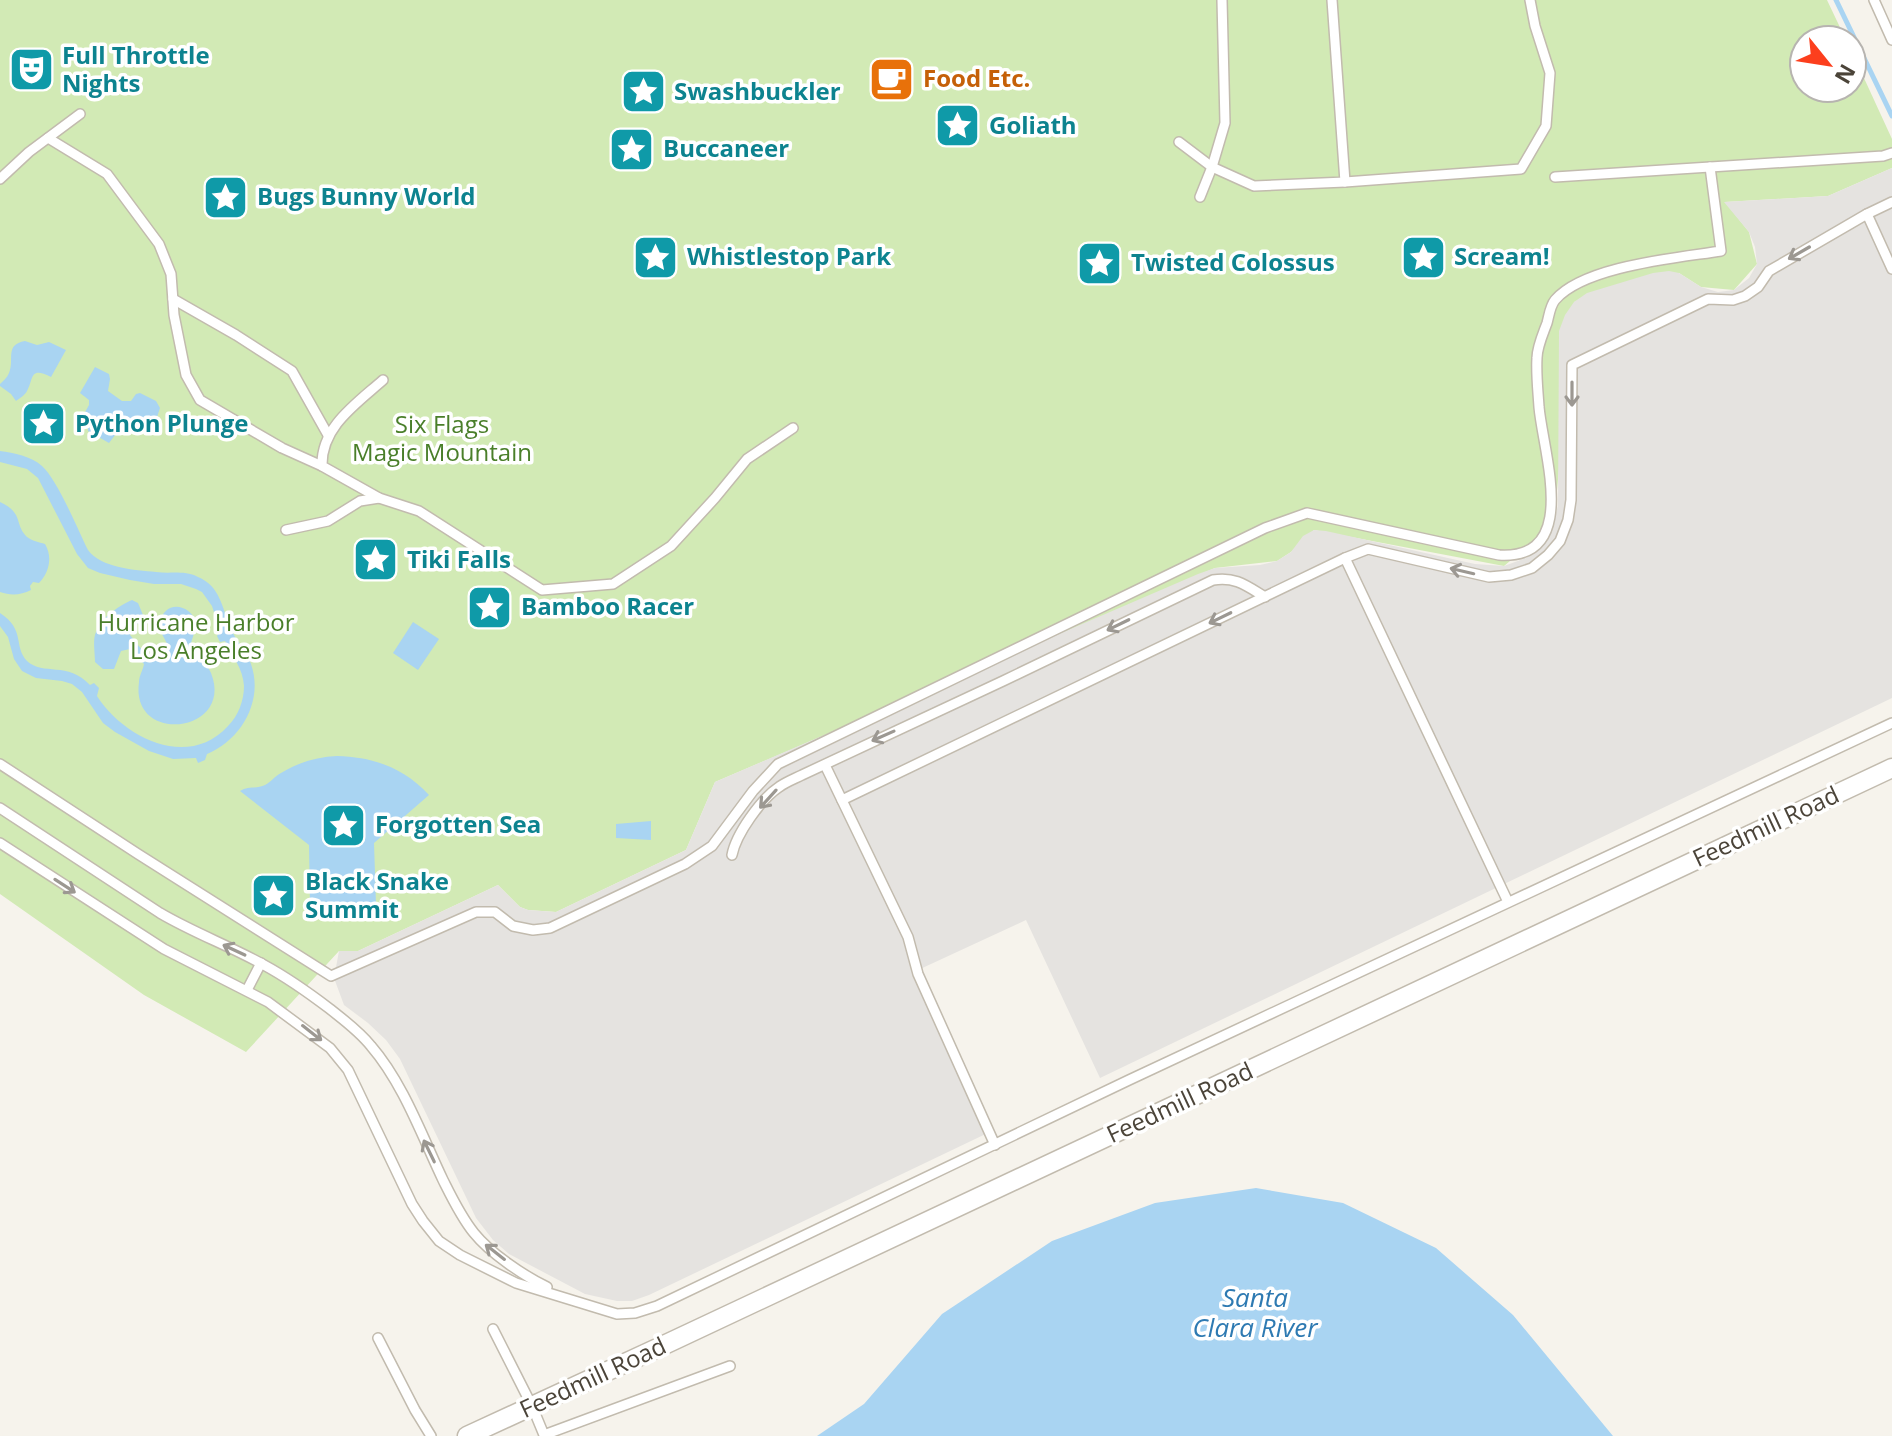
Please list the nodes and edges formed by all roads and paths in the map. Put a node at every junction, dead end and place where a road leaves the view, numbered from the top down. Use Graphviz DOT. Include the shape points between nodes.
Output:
graph roads {
  1 [pos="1222,0"];
  2 [pos="1332,0"];
  3 [pos="1530,0"];
  4 [pos="1874,0"];
  5 [pos="1892,40"];
  6 [pos="80,114"];
  7 [pos="48,138"];
  8 [pos="1179,142"];
  9 [pos="1892,153"];
  10 [pos="1212,167"];
  11 [pos="1710,167"];
  12 [pos="1555,177"];
  13 [pos="0,179"];
  14 [pos="1345,182"];
  15 [pos="1200,197"];
  16 [pos="1892,202"];
  17 [pos="1867,214"];
  18 [pos="1892,269"];
  19 [pos="173,299"];
  20 [pos="383,380"];
  21 [pos="793,428"];
  22 [pos="328,435"];
  23 [pos="322,466"];
  24 [pos="379,498"];
  25 [pos="286,530"];
  26 [pos="1345,558"];
  27 [pos="1265,597"];
  28 [pos="1892,723"];
  29 [pos="0,764"];
  30 [pos="825,765"];
  31 [pos="1892,768"];
  32 [pos="842,800"];
  33 [pos="0,808"];
  34 [pos="0,843"];
  35 [pos="732,855"];
  36 [pos="1508,902"];
  37 [pos="261,963"];
  38 [pos="247,990"];
  39 [pos="995,1145"];
  40 [pos="581,1302"];
  41 [pos="493,1329"];
  42 [pos="378,1338"];
  43 [pos="730,1366"];
  44 [pos="532,1406"];
  45 [pos="431,1436"];
  46 [pos="467,1436"];
  47 [pos="543,1436"];
  1 -- 10 [label="lane" via="1225,123"];
  2 -- 14 [label="lane"];
  3 -- 14 [label="lane" via="1550,73 1546,126 1521,169"];
  4 -- 5 [label="lane"];
  6 -- 7 [label="lane"];
  7 -- 13 [label="lane"];
  7 -- 19 [label="lane" via="107,174 159,244 171,274"];
  8 -- 10 [label="lane"];
  9 -- 11 [label="lane"];
  10 -- 14 [label="lane" via="1254,186"];
  10 -- 15 [label="lane"];
  11 -- 12 [label="lane"];
  11 -- 29 [label="lane" via="1721,251 1581,280 1553,302 1537,356 1552,513 1543,536 1530,550 1499,555 1307,513 1265,528 778,764 712,846 550,928 513,926 495,912 476,912 331,976"];
  16 -- 17 [label="lane"];
  17 -- 18 [label="lane"];
  17 -- 26 [label="lane, one-way" via="1769,271 1745,296 1708,299 1572,365 1568,520 1560,541 1532,568 1489,577 1368,549"];
  19 -- 22 [label="lane" via="292,371"];
  19 -- 23 [label="lane" via="186,375 200,400"];
  20 -- 22 [label="lane"];
  21 -- 24 [label="lane" via="747,459 671,546 613,584 542,590 419,511"];
  22 -- 23 [label="lane"];
  23 -- 24 [label="lane"];
  24 -- 25 [label="lane" via="360,501 328,521"];
  26 -- 27 [label="lane"];
  26 -- 36 [label="lane"];
  27 -- 30 [label="lane, one-way" via="1240,582 1213,580"];
  27 -- 32 [label="lane, one-way"];
  28 -- 36 [label="lane"];
  30 -- 32 [label="lane"];
  30 -- 35 [label="lane, one-way" via="766,798"];
  31 -- 44 [label="street, Feedmill Road"];
  32 -- 39 [label="lane" via="908,937 918,974"];
  37 -- 33 [label="lane, one-way" via="160,913"];
  34 -- 38 [label="lane, one-way" via="164,949"];
  36 -- 39 [label="lane"];
  37 -- 38 [label="lane"];
  40 -- 37 [label="lane, one-way" via="538,1283 480,1240 372,1046 319,1001"];
  38 -- 40 [label="lane, one-way" via="312,1033 348,1070 412,1204 439,1241 516,1283"];
  39 -- 40 [label="lane" via="657,1306 617,1314"];
  41 -- 44 [label="lane"];
  42 -- 45 [label="lane"];
  43 -- 47 [label="lane"];
  44 -- 46 [label="street, Feedmill Road"];
  44 -- 47 [label="lane"];
}
